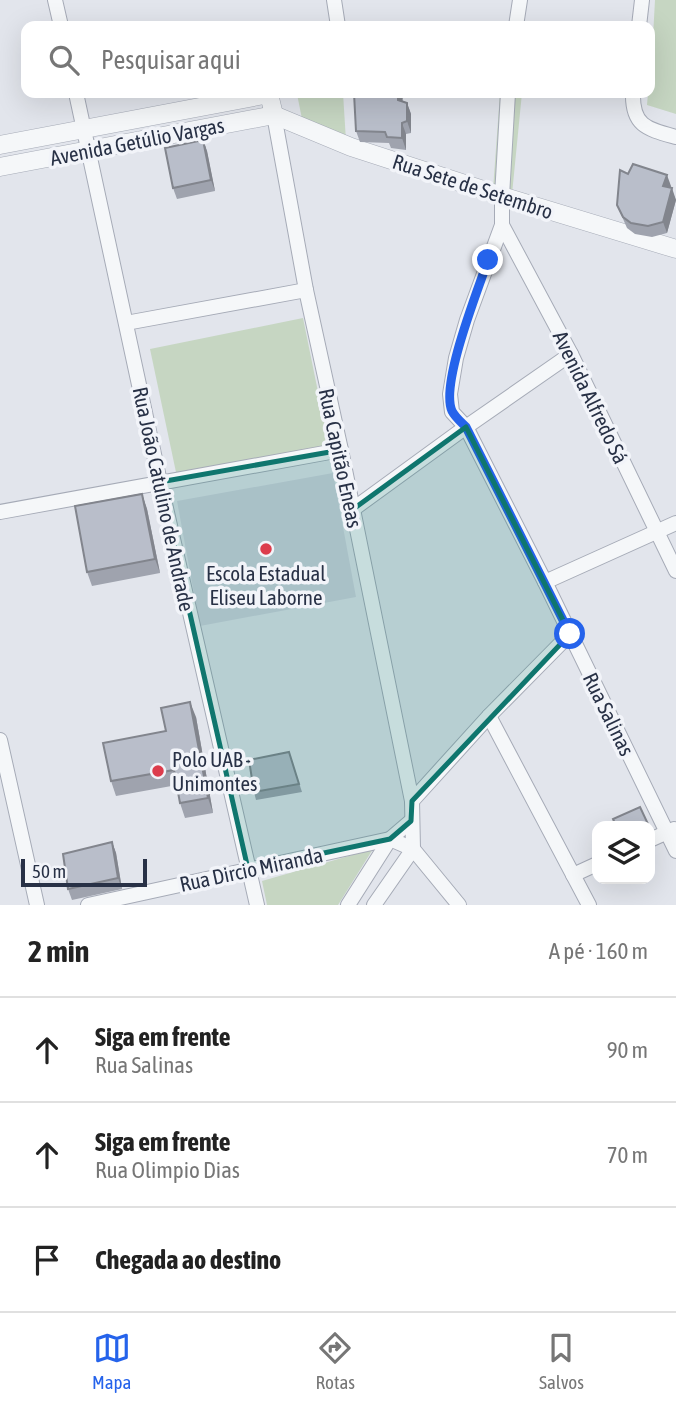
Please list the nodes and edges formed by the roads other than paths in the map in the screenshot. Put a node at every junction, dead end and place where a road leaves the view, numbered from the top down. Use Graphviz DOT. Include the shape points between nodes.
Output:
graph roads {
  1 [pos="55,0"];
  2 [pos="334,0"];
  3 [pos="520,0"];
  4 [pos="642,0"];
  5 [pos="60,21"];
  6 [pos="337,21"];
  7 [pos="517,21"];
  8 [pos="640,21"];
  9 [pos="77,98"];
  10 [pos="248,98"];
  11 [pos="274,98"];
  12 [pos="508,98"];
  13 [pos="633,98"];
  14 [pos="274,115"];
  15 [pos="84,129"];
  16 [pos="676,137"];
  17 [pos="0,145"];
  18 [pos="89,150"];
  19 [pos="0,166"];
  20 [pos="502,196"];
  21 [pos="502,225"];
  22 [pos="676,248"];
  23 [pos="306,290"];
  24 [pos="126,323"];
  25 [pos="571,354"];
  26 [pos="466,427"];
  27 [pos="341,450"];
  28 [pos="160,482"];
  29 [pos="352,510"];
  30 [pos="0,512"];
  31 [pos="676,523"];
  32 [pos="656,532"];
  33 [pos="676,571"];
  34 [pos="545,582"];
  35 [pos="570,634"];
  36 [pos="489,716"];
  37 [pos="0,740"];
  38 [pos="412,801"];
  39 [pos="411,821"];
  40 [pos="672,831"];
  41 [pos="655,838"];
  42 [pos="390,839"];
  43 [pos="413,849"];
  44 [pos="676,851"];
  45 [pos="592,866"];
  46 [pos="248,869"];
  47 [pos="573,874"];
  48 [pos="37,905"];
  49 [pos="88,905"];
  50 [pos="257,905"];
  51 [pos="348,905"];
  52 [pos="374,905"];
  53 [pos="459,905"];
  54 [pos="589,905"];
  1 -- 5 [label="street"];
  2 -- 6 [label="street"];
  3 -- 7 [label="street"];
  4 -- 8 [label="street"];
  9 -- 15 [label="street, Rua João Catulino de Andrade"];
  10 -- 15 [label="street, Avenida Getúlio Vargas"];
  11 -- 14 [label="street, Rua Capitão Eneas"];
  12 -- 20 [label="street"];
  13 -- 16 [label="street" via="640,123"];
  14 -- 18 [label="street, Avenida Getúlio Vargas"];
  14 -- 20 [label="street, Rua Sete de Setembro" via="351,147"];
  14 -- 23 [label="street, Rua Capitão Eneas"];
  15 -- 17 [label="street, Avenida Getúlio Vargas"];
  15 -- 18 [label="street, Rua João Catulino de Andrade"];
  18 -- 19 [label="street, Avenida Getúlio Vargas"];
  18 -- 24 [label="street, Rua João Catulino de Andrade"];
  20 -- 21 [label="street"];
  20 -- 22 [label="street, Rua Sete de Setembro"];
  21 -- 25 [label="street, Avenida Alfredo Sá"];
  21 -- 26 [label="street, Rua Salinas" via="456,358 450,404"];
  23 -- 24 [label="street"];
  23 -- 27 [label="street, Rua Capitão Eneas"];
  24 -- 28 [label="street, Rua João Catulino de Andrade"];
  25 -- 26 [label="street"];
  25 -- 32 [label="street, Avenida Alfredo Sá"];
  26 -- 29 [label="street"];
  26 -- 34 [label="street, Rua Salinas"];
  27 -- 28 [label="street"];
  27 -- 29 [label="street, Rua Capitão Eneas"];
  28 -- 30 [label="street"];
  28 -- 46 [label="street, Rua João Catulino de Andrade"];
  29 -- 38 [label="street, Rua Capitão Eneas"];
  31 -- 32 [label="street"];
  32 -- 33 [label="street, Avenida Alfredo Sá"];
  32 -- 34 [label="street"];
  34 -- 35 [label="street, Rua Salinas"];
  35 -- 36 [label="street"];
  35 -- 40 [label="street, Rua Salinas"];
  36 -- 38 [label="street"];
  36 -- 47 [label="street"];
  37 -- 48 [label="street"];
  38 -- 39 [label="street, Rua Capitão Eneas"];
  39 -- 42 [label="street"];
  39 -- 43 [label="street, Rua Capitão Eneas"];
  40 -- 41 [label="street"];
  40 -- 44 [label="street, Rua Salinas"];
  42 -- 43 [label="street"];
  42 -- 46 [label="street, Rua Dircio Miranda"];
  42 -- 51 [label="street"];
  43 -- 52 [label="street"];
  43 -- 53 [label="street"];
  45 -- 47 [label="street"];
  46 -- 49 [label="street, Rua Dircio Miranda"];
  46 -- 50 [label="street, Rua João Catulino de Andrade"];
  47 -- 54 [label="street"];
}
